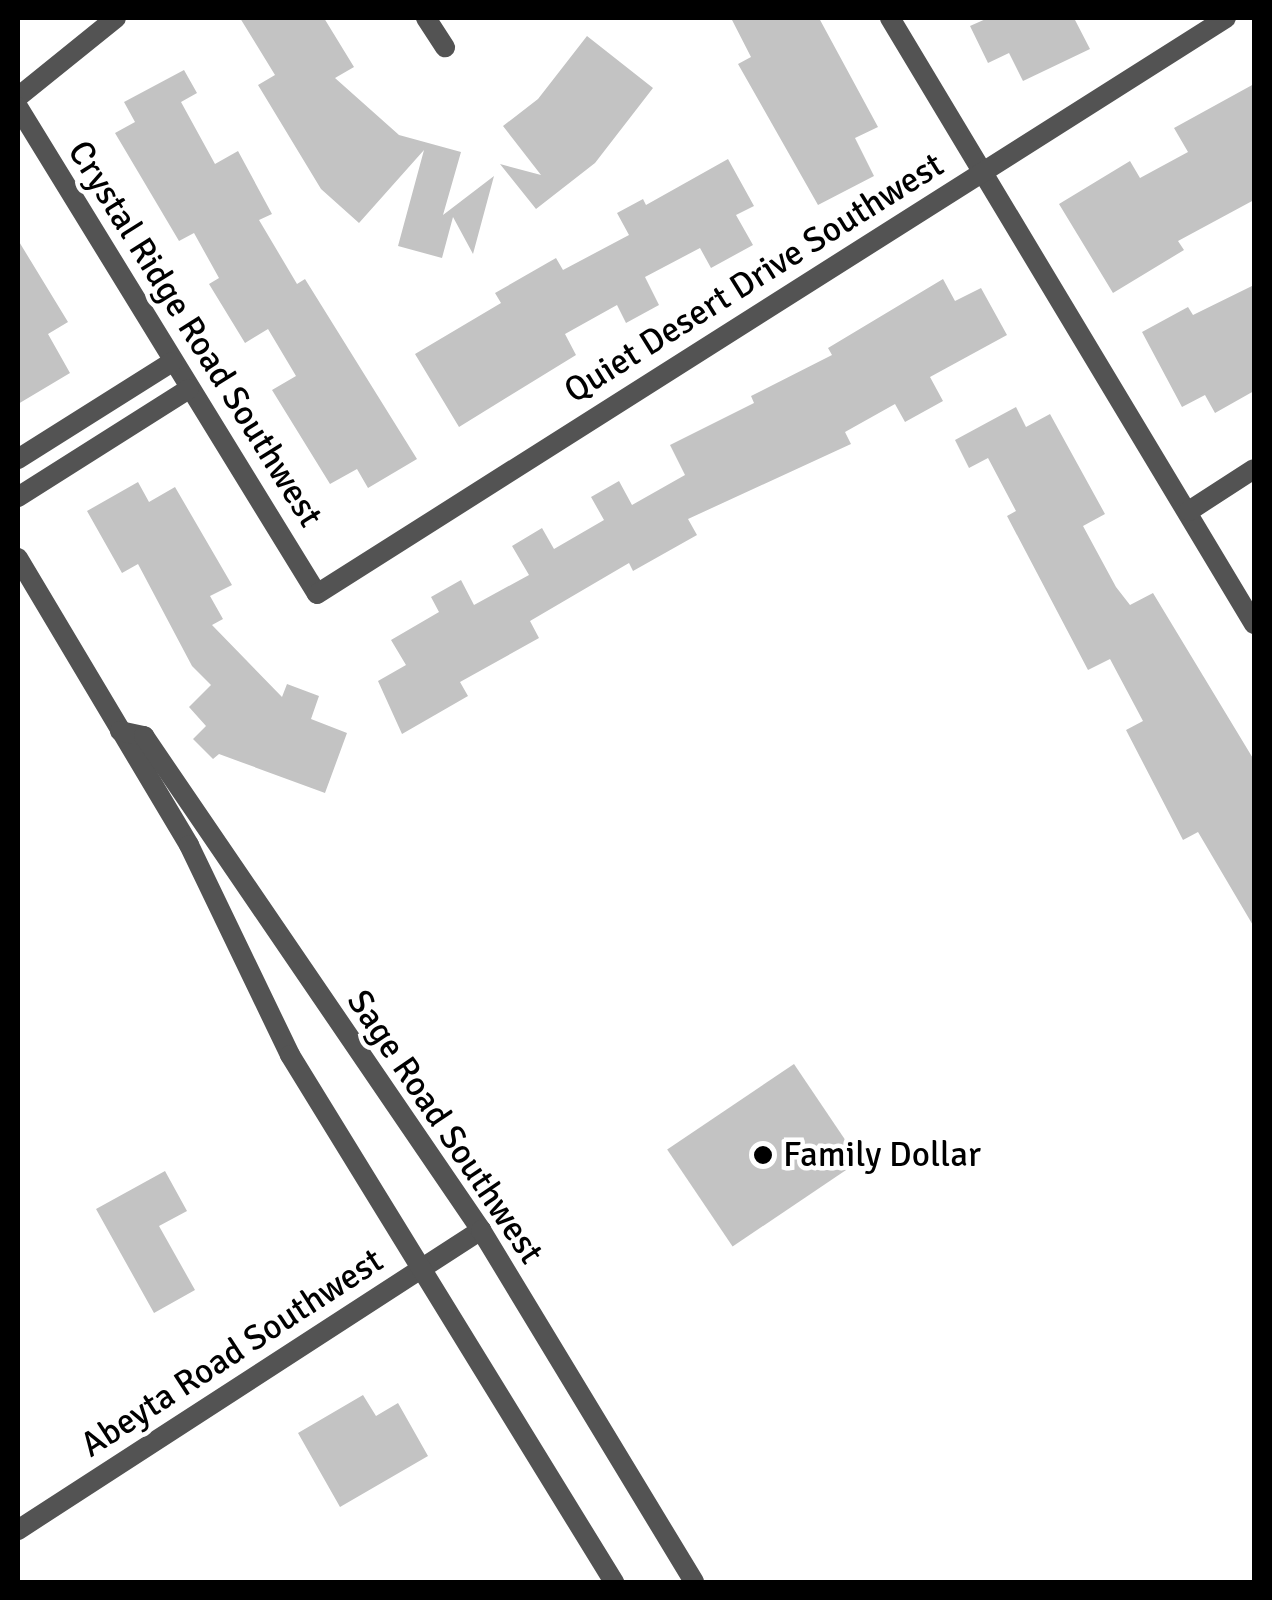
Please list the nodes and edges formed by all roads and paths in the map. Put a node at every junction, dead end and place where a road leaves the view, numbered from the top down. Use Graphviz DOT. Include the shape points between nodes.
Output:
graph roads {
  1 [pos="116,18"];
  2 [pos="426,18"];
  3 [pos="890,18"];
  4 [pos="1226,18"];
  5 [pos="445,47"];
  6 [pos="18,97"];
  7 [pos="18,107"];
  8 [pos="981,173"];
  9 [pos="172,362"];
  10 [pos="189,389"];
  11 [pos="18,459"];
  12 [pos="1254,469"];
  13 [pos="18,497"];
  14 [pos="1189,511"];
  15 [pos="18,558"];
  16 [pos="318,594"];
  17 [pos="1254,624"];
  18 [pos="120,730"];
  19 [pos="481,1230"];
  20 [pos="421,1269"];
  21 [pos="18,1530"];
  22 [pos="614,1582"];
  23 [pos="694,1582"];
  1 -- 6 [label="street"];
  2 -- 5 [label="street"];
  3 -- 8 [label="street"];
  4 -- 8 [label="street, Quiet Desert Drive Southwest"];
  7 -- 9 [label="street, Crystal Ridge Road Southwest"];
  8 -- 14 [label="street"];
  8 -- 16 [label="street, Quiet Desert Drive Southwest"];
  9 -- 10 [label="street, Crystal Ridge Road Southwest"];
  9 -- 11 [label="street"];
  10 -- 13 [label="street"];
  10 -- 16 [label="street, Crystal Ridge Road Southwest"];
  12 -- 14 [label="street"];
  14 -- 17 [label="street"];
  15 -- 18 [label="street, Sage Road Southwest"];
  18 -- 19 [label="street, Sage Road Southwest" via="144,736"];
  18 -- 20 [label="street, Sage Road Southwest" via="232,927 290,1055"];
  19 -- 20 [label="street, Abeyta Road Southwest"];
  19 -- 23 [label="street, Sage Road Southwest"];
  20 -- 21 [label="street, Abeyta Road Southwest"];
  20 -- 22 [label="street, Sage Road Southwest"];
}
